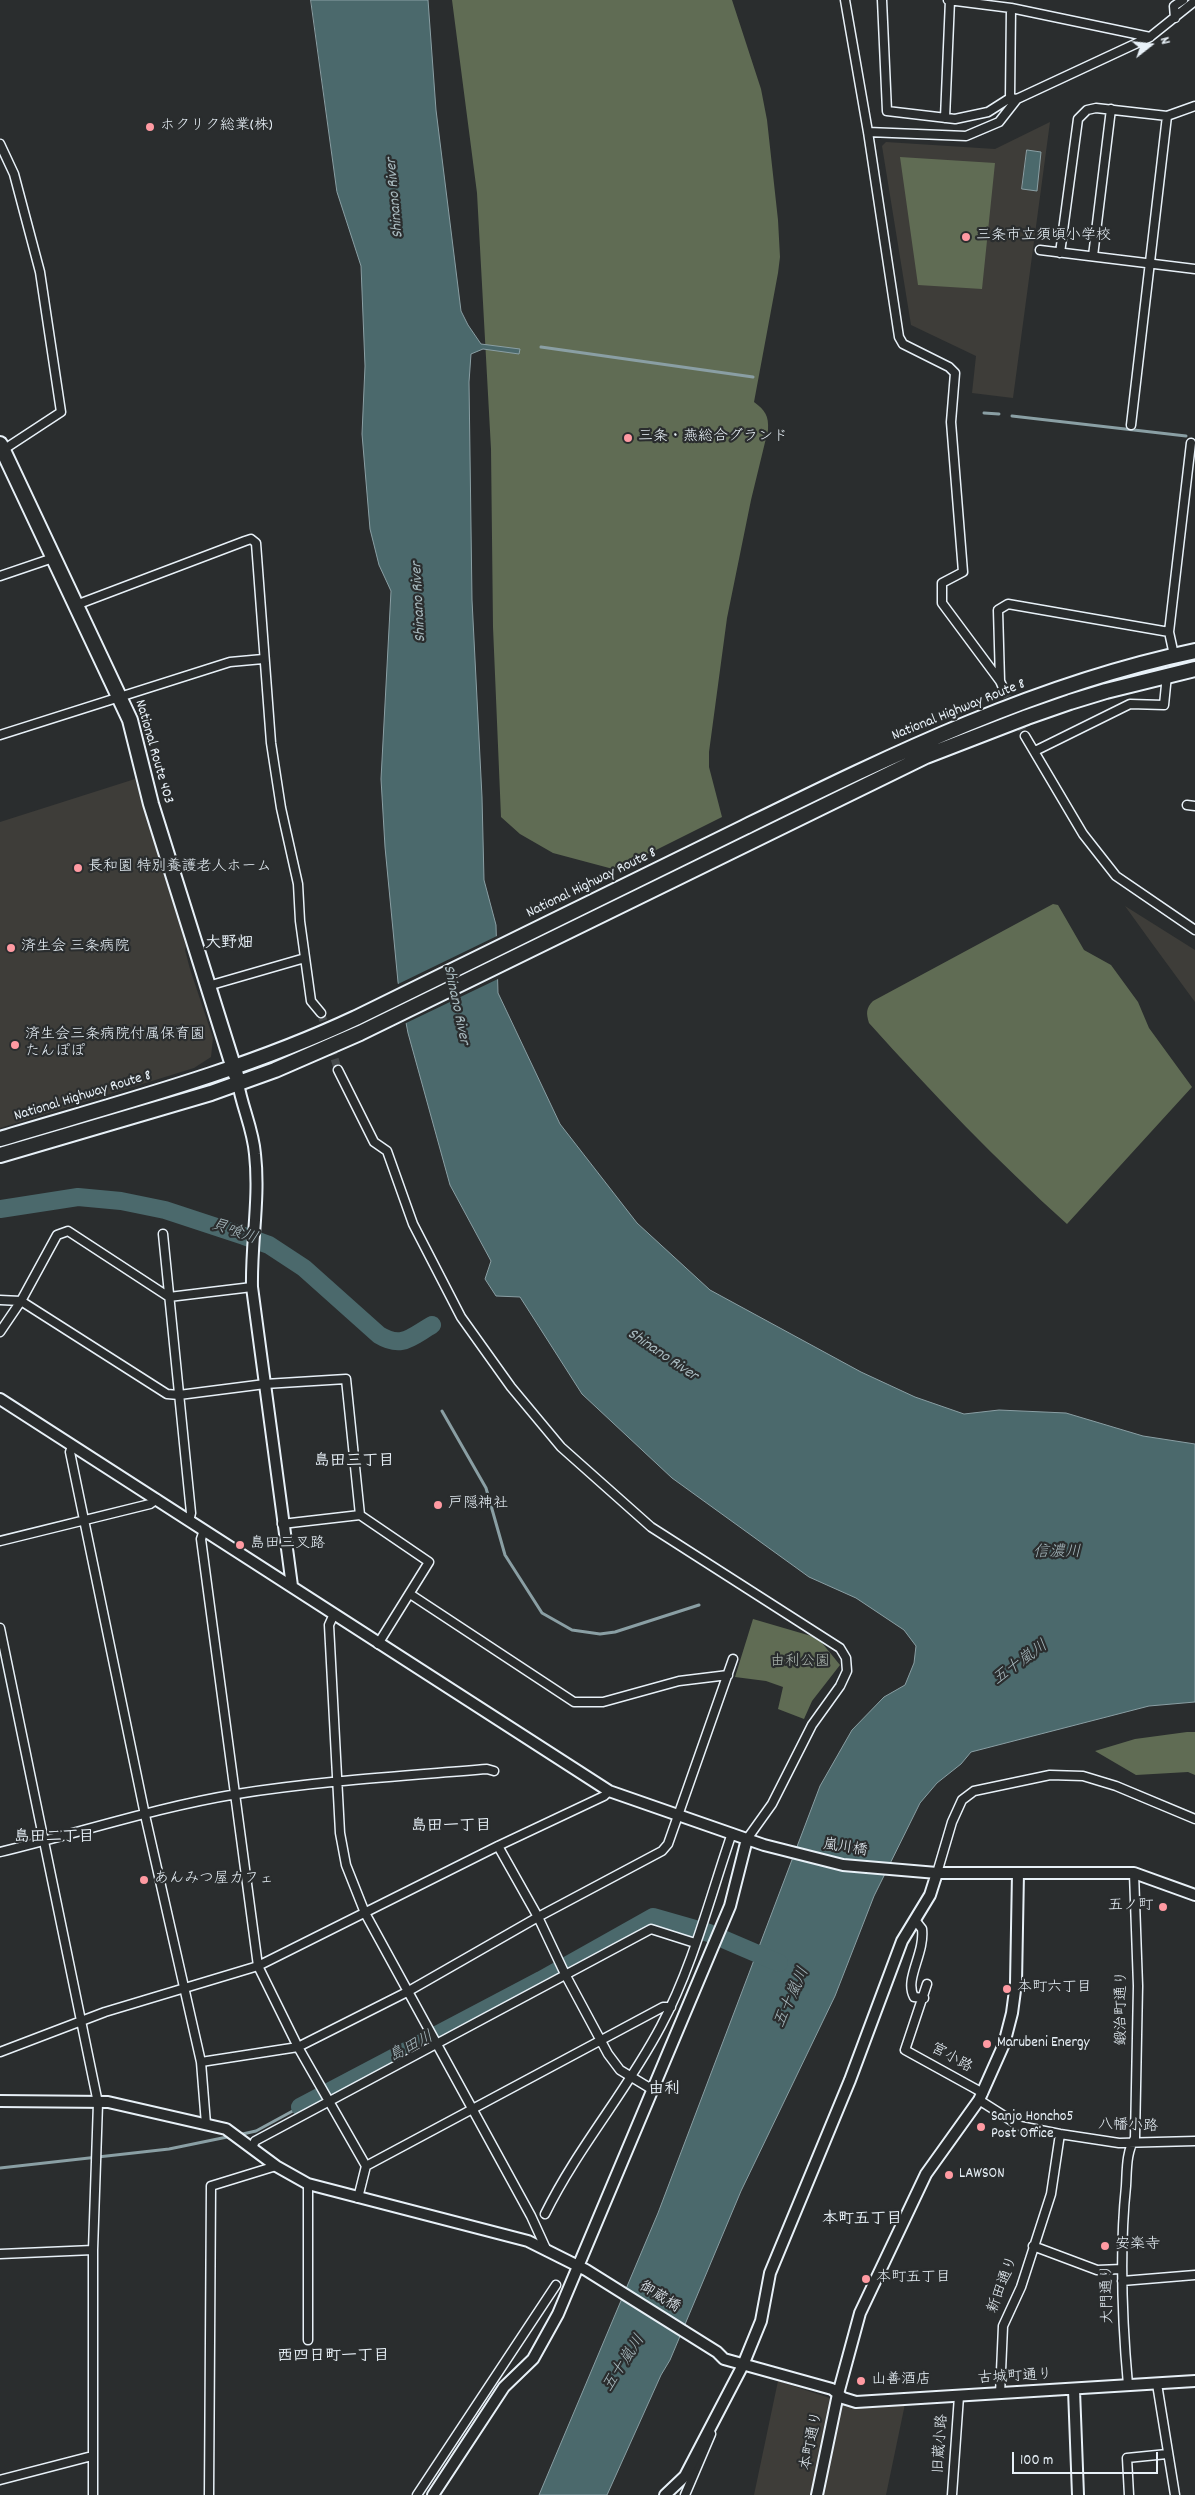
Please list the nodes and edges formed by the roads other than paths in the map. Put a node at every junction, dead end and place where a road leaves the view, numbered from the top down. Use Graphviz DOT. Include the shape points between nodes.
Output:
graph roads {
  1 [pos="845,0"];
  2 [pos="882,0"];
  3 [pos="949,0"];
  4 [pos="1183,0"];
  5 [pos="1195,1"];
  6 [pos="1011,8"];
  7 [pos="1175,18"];
  8 [pos="1150,37"];
  9 [pos="1014,99"];
  10 [pos="1195,106"];
  11 [pos="1110,109"];
  12 [pos="1167,116"];
  13 [pos="945,118"];
  14 [pos="868,132"];
  15 [pos="0,144"];
  16 [pos="1040,250"];
  17 [pos="1060,253"];
  18 [pos="1092,256"];
  19 [pos="1149,263"];
  20 [pos="1195,269"];
  21 [pos="1131,425"];
  22 [pos="1191,443"];
  23 [pos="1,449"];
  24 [pos="53,558"];
  25 [pos="0,576"];
  26 [pos="76,605"];
  27 [pos="1169,632"];
  28 [pos="1195,651"];
  29 [pos="1174,655"];
  30 [pos="263,659"];
  31 [pos="1195,669"];
  32 [pos="1167,675"];
  33 [pos="1000,681"];
  34 [pos="1004,690"];
  35 [pos="122,698"];
  36 [pos="0,735"];
  37 [pos="1025,736"];
  38 [pos="1035,751"];
  39 [pos="1195,930"];
  40 [pos="305,958"];
  41 [pos="208,986"];
  42 [pos="321,1013"];
  43 [pos="234,1067"];
  44 [pos="338,1070"];
  45 [pos="238,1083"];
  46 [pos="0,1139"];
  47 [pos="0,1155"];
  48 [pos="163,1234"];
  49 [pos="252,1288"];
  50 [pos="169,1297"];
  51 [pos="0,1300"];
  52 [pos="21,1301"];
  53 [pos="0,1332"];
  54 [pos="265,1384"];
  55 [pos="179,1395"];
  56 [pos="0,1399"];
  57 [pos="72,1446"];
  58 [pos="157,1499"];
  59 [pos="360,1515"];
  60 [pos="84,1520"];
  61 [pos="189,1521"];
  62 [pos="282,1524"];
  63 [pos="204,1530"];
  64 [pos="0,1541"];
  65 [pos="292,1586"];
  66 [pos="410,1594"];
  67 [pos="334,1614"];
  68 [pos="0,1628"];
  69 [pos="378,1644"];
  70 [pos="734,1659"];
  71 [pos="728,1675"];
  72 [pos="494,1771"];
  73 [pos="338,1782"];
  74 [pos="609,1791"];
  75 [pos="236,1794"];
  76 [pos="145,1815"];
  77 [pos="678,1815"];
  78 [pos="1195,1819"];
  79 [pos="732,1833"];
  80 [pos="746,1839"];
  81 [pos="44,1842"];
  82 [pos="498,1846"];
  83 [pos="0,1852"];
  84 [pos="1018,1872"];
  85 [pos="937,1873"];
  86 [pos="1134,1873"];
  87 [pos="1195,1895"];
  88 [pos="365,1913"];
  89 [pos="538,1917"];
  90 [pos="915,1920"];
  91 [pos="695,1943"];
  92 [pos="258,1966"];
  93 [pos="565,1974"];
  94 [pos="927,1984"];
  95 [pos="183,1988"];
  96 [pos="407,1992"];
  97 [pos="924,1998"];
  98 [pos="671,2007"];
  99 [pos="81,2021"];
  100 [pos="600,2041"];
  101 [pos="435,2043"];
  102 [pos="298,2047"];
  103 [pos="0,2052"];
  104 [pos="201,2062"];
  105 [pos="630,2078"];
  106 [pos="653,2090"];
  107 [pos="981,2097"];
  108 [pos="329,2100"];
  109 [pos="0,2101"];
  110 [pos="98,2103"];
  111 [pos="472,2109"];
  112 [pos="206,2124"];
  113 [pos="1060,2134"];
  114 [pos="1195,2141"];
  115 [pos="1132,2143"];
  116 [pos="252,2148"];
  117 [pos="276,2166"];
  118 [pos="366,2166"];
  119 [pos="308,2184"];
  120 [pos="358,2198"];
  121 [pos="545,2214"];
  122 [pos="1034,2246"];
  123 [pos="93,2250"];
  124 [pos="547,2250"];
  125 [pos="0,2254"];
  126 [pos="582,2268"];
  127 [pos="1122,2269"];
  128 [pos="1195,2275"];
  129 [pos="1122,2281"];
  130 [pos="556,2285"];
  131 [pos="308,2340"];
  132 [pos="743,2365"];
  133 [pos="1195,2381"];
  134 [pos="1157,2384"];
  135 [pos="1128,2385"];
  136 [pos="1074,2390"];
  137 [pos="838,2394"];
  138 [pos="1000,2394"];
  139 [pos="959,2396"];
  140 [pos="719,2413"];
  141 [pos="1167,2454"];
  142 [pos="92,2456"];
  143 [pos="0,2480"];
  144 [pos="93,2495"];
  145 [pos="209,2495"];
  146 [pos="418,2495"];
  147 [pos="433,2495"];
  148 [pos="665,2495"];
  149 [pos="685,2495"];
  150 [pos="817,2495"];
  151 [pos="952,2495"];
  152 [pos="1078,2495"];
  153 [pos="1129,2495"];
  154 [pos="1175,2495"];
  1 -- 14 [label="street"];
  2 -- 13 [label="street" via="887,111"];
  3 -- 6 [label="street"];
  3 -- 13 [label="street"];
  4 -- 7 [label="street" via="1174,6"];
  5 -- 7 [label="street"];
  6 -- 8 [label="street"];
  6 -- 9 [label="street"];
  7 -- 8 [label="street"];
  8 -- 9 [label="street"];
  9 -- 13 [label="street" via="988,112"];
  9 -- 14 [label="street" via="999,122 966,136"];
  10 -- 12 [label="street"];
  11 -- 12 [label="street"];
  11 -- 17 [label="street" via="1087,110 1078,118"];
  11 -- 18 [label="street"];
  12 -- 19 [label="street"];
  14 -- 33 [label="street" via="899,338 903,344 949,367 954,373 951,422 963,572 942,584 942,603"];
  15 -- 23 [label="street" via="14,174 40,272 61,412"];
  16 -- 17 [label="street"];
  17 -- 18 [label="street"];
  18 -- 19 [label="street"];
  19 -- 20 [label="street"];
  19 -- 21 [label="street"];
  22 -- 27 [label="street"];
  23 -- 24 [label="highway, National Route 403"];
  24 -- 25 [label="street"];
  24 -- 26 [label="highway, National Route 403"];
  26 -- 30 [label="street" via="252,539 256,544"];
  26 -- 35 [label="highway, National Route 403"];
  27 -- 29 [label="street"];
  27 -- 33 [label="street" via="1008,604 998,610"];
  28 -- 29 [label="highway, National Highway Route 8"];
  29 -- 43 [label="highway, National Highway Route 8" via="1031,699 965,724 867,768 356,1018"];
  30 -- 35 [label="street" via="230,662"];
  30 -- 40 [label="street" via="271,743 298,884"];
  31 -- 32 [label="highway, National Highway Route 8"];
  32 -- 38 [label="street" via="1164,705 1130,704"];
  32 -- 45 [label="highway, National Highway Route 8" via="1106,691 975,736 862,786 360,1033"];
  33 -- 34 [label="street"];
  35 -- 36 [label="street"];
  35 -- 41 [label="highway, National Route 403" via="139,750 151,804"];
  37 -- 38 [label="street"];
  38 -- 39 [label="street" via="1084,834 1116,876"];
  40 -- 41 [label="street"];
  40 -- 42 [label="street" via="311,1001"];
  41 -- 43 [label="highway, National Route 403"];
  43 -- 45 [label="highway, National Route 403"];
  43 -- 46 [label="highway, National Highway Route 8"];
  44 -- 80 [label="street" via="374,1142 387,1151 413,1224 462,1317 511,1388 555,1440 651,1527 840,1648 846,1658 847,1672 840,1686 812,1725 772,1804"];
  45 -- 47 [label="highway, National Highway Route 8"];
  45 -- 49 [label="street" via="255,1154 258,1194"];
  48 -- 50 [label="street"];
  49 -- 50 [label="street"];
  49 -- 54 [label="street"];
  50 -- 52 [label="street" via="68,1231 57,1235"];
  50 -- 55 [label="street"];
  51 -- 52 [label="street"];
  52 -- 53 [label="street"];
  52 -- 55 [label="street" via="167,1394"];
  54 -- 55 [label="street"];
  54 -- 59 [label="street" via="346,1379"];
  54 -- 62 [label="street"];
  55 -- 61 [label="street" via="191,1513"];
  56 -- 57 [label="street, 嵐川橋"];
  57 -- 58 [label="street, 嵐川橋"];
  57 -- 60 [label="street" via="70,1452"];
  58 -- 60 [label="street" via="150,1504"];
  58 -- 61 [label="street, 嵐川橋"];
  59 -- 62 [label="street"];
  59 -- 66 [label="street" via="429,1562"];
  60 -- 64 [label="street"];
  60 -- 76 [label="street"];
  61 -- 63 [label="street, 嵐川橋"];
  62 -- 65 [label="street"];
  63 -- 65 [label="street, 嵐川橋"];
  63 -- 75 [label="street" via="201,1538"];
  65 -- 67 [label="street, 嵐川橋"];
  66 -- 69 [label="street"];
  66 -- 71 [label="street" via="574,1702 603,1702 679,1682"];
  67 -- 69 [label="street, 嵐川橋"];
  67 -- 73 [label="street" via="329,1625"];
  68 -- 81 [label="street"];
  69 -- 74 [label="street, 嵐川橋"];
  70 -- 71 [label="street"];
  71 -- 77 [label="street"];
  72 -- 73 [label="street" via="486,1769"];
  73 -- 75 [label="street"];
  73 -- 88 [label="street" via="340,1833 346,1865"];
  74 -- 77 [label="street, 嵐川橋"];
  74 -- 82 [label="street"];
  75 -- 76 [label="street"];
  75 -- 92 [label="street"];
  76 -- 81 [label="street"];
  76 -- 95 [label="street"];
  77 -- 79 [label="street, 嵐川橋"];
  77 -- 89 [label="street" via="668,1844 662,1851"];
  78 -- 85 [label="street" via="1083,1776 1050,1775 983,1789 967,1794 962,1800"];
  79 -- 80 [label="street, 嵐川橋"];
  79 -- 91 [label="street"];
  80 -- 85 [label="street, 嵐川橋" via="843,1864"];
  80 -- 106 [label="street" via="730,1906"];
  81 -- 83 [label="street"];
  81 -- 99 [label="street"];
  82 -- 88 [label="street"];
  82 -- 89 [label="street"];
  84 -- 85 [label="street, 嵐川橋"];
  84 -- 86 [label="street, 嵐川橋"];
  84 -- 107 [label="street, 本町通り" via="1016,1983 1012,2013 1004,2044"];
  85 -- 90 [label="street" via="930,1895"];
  86 -- 87 [label="street, 嵐川橋"];
  86 -- 115 [label="street, 鍛治町通り" via="1138,1986 1135,2138"];
  88 -- 92 [label="street"];
  88 -- 96 [label="street"];
  89 -- 93 [label="street"];
  89 -- 96 [label="street"];
  90 -- 97 [label="street" via="922,1929 922,1947 910,1984 914,1997"];
  90 -- 132 [label="street" via="902,1941 850,2080 770,2274 761,2321"];
  91 -- 93 [label="street" via="652,1929"];
  91 -- 98 [label="street"];
  92 -- 95 [label="street"];
  92 -- 102 [label="street"];
  93 -- 100 [label="street"];
  93 -- 101 [label="street"];
  94 -- 97 [label="street"];
  95 -- 99 [label="street"];
  95 -- 104 [label="street"];
  96 -- 101 [label="street"];
  96 -- 102 [label="street"];
  97 -- 107 [label="street, 宮小路" via="905,2050"];
  98 -- 100 [label="street" via="663,2006"];
  98 -- 105 [label="street"];
  99 -- 103 [label="street"];
  99 -- 110 [label="street"];
  100 -- 105 [label="street" via="620,2070"];
  100 -- 111 [label="street"];
  101 -- 108 [label="street"];
  101 -- 111 [label="street"];
  102 -- 104 [label="street"];
  102 -- 108 [label="street"];
  104 -- 112 [label="street"];
  105 -- 106 [label="street"];
  105 -- 121 [label="street" via="560,2184"];
  106 -- 126 [label="street"];
  107 -- 113 [label="street, 八幡小路" via="1020,2126"];
  107 -- 137 [label="street, 本町通り" via="926,2174 884,2258 860,2313"];
  108 -- 116 [label="street" via="255,2141"];
  108 -- 118 [label="street"];
  109 -- 110 [label="street, 御蔵橋"];
  110 -- 112 [label="street, 御蔵橋" via="108,2102"];
  110 -- 123 [label="street"];
  111 -- 118 [label="street"];
  111 -- 124 [label="street"];
  112 -- 116 [label="street, 御蔵橋" via="226,2129"];
  113 -- 115 [label="street, 八幡小路"];
  113 -- 122 [label="street, 新田通り" via="1051,2194"];
  114 -- 115 [label="street, 八幡小路"];
  115 -- 127 [label="street, 大門通り" via="1122,2226"];
  116 -- 117 [label="street, 御蔵橋"];
  117 -- 119 [label="street, 御蔵橋"];
  117 -- 145 [label="street" via="211,2186"];
  118 -- 120 [label="street"];
  119 -- 120 [label="street, 御蔵橋"];
  119 -- 131 [label="street"];
  120 -- 124 [label="street, 御蔵橋" via="528,2241"];
  122 -- 127 [label="street, 新田通り" via="1097,2270"];
  122 -- 138 [label="street, 新田通り" via="1021,2287 1003,2326"];
  123 -- 125 [label="street"];
  123 -- 142 [label="street"];
  124 -- 126 [label="street, 御蔵橋"];
  126 -- 132 [label="street, 御蔵橋" via="724,2358"];
  126 -- 147 [label="street" via="540,2348 504,2387"];
  127 -- 129 [label="street, 大門通り"];
  128 -- 129 [label="street"];
  129 -- 135 [label="street, 大門通り"];
  130 -- 146 [label="street"];
  132 -- 137 [label="street, 古城町通り" via="832,2389"];
  132 -- 140 [label="street"];
  133 -- 134 [label="street, 古城町通り"];
  134 -- 135 [label="street, 古城町通り"];
  134 -- 141 [label="street"];
  135 -- 136 [label="street, 古城町通り"];
  136 -- 138 [label="street, 古城町通り"];
  136 -- 152 [label="street"];
  137 -- 139 [label="street, 古城町通り" via="856,2402"];
  137 -- 150 [label="street, 本町通り"];
  138 -- 139 [label="street, 古城町通り"];
  139 -- 151 [label="street, 旧蔵小路"];
  140 -- 148 [label="street" via="685,2476"];
  140 -- 149 [label="street"];
  141 -- 153 [label="street" via="1127,2458"];
  141 -- 154 [label="street"];
  142 -- 143 [label="street"];
  142 -- 144 [label="street"];
}
